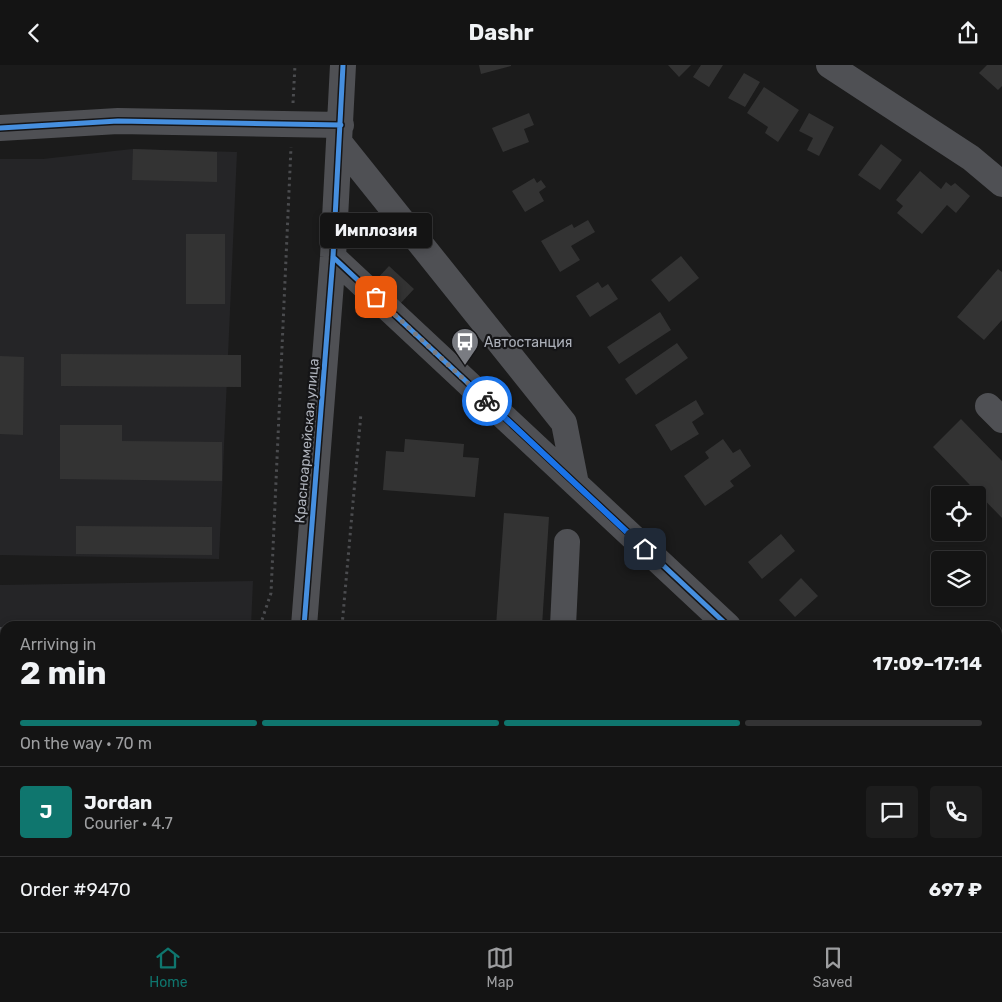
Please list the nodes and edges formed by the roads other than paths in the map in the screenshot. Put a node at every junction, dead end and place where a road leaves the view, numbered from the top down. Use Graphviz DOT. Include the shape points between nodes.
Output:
graph roads {
  1 [pos="344,65"];
  2 [pos="829,65"];
  3 [pos="0,128"];
  4 [pos="340,133"];
  5 [pos="1002,184"];
  6 [pos="333,257"];
  7 [pos="576,484"];
  8 [pos="567,543"];
  9 [pos="304,621"];
  10 [pos="563,621"];
  11 [pos="723,621"];
  1 -- 4 [label="street, Красноармейская улица"];
  2 -- 5 [label="street" via="972,158"];
  3 -- 4 [label="street" via="118,121 292,124"];
  4 -- 6 [label="street, Красноармейская улица"];
  4 -- 7 [label="street" via="564,423"];
  6 -- 7 [label="street"];
  6 -- 9 [label="street, Красноармейская улица"];
  7 -- 11 [label="street"];
  8 -- 10 [label="street"];
}
